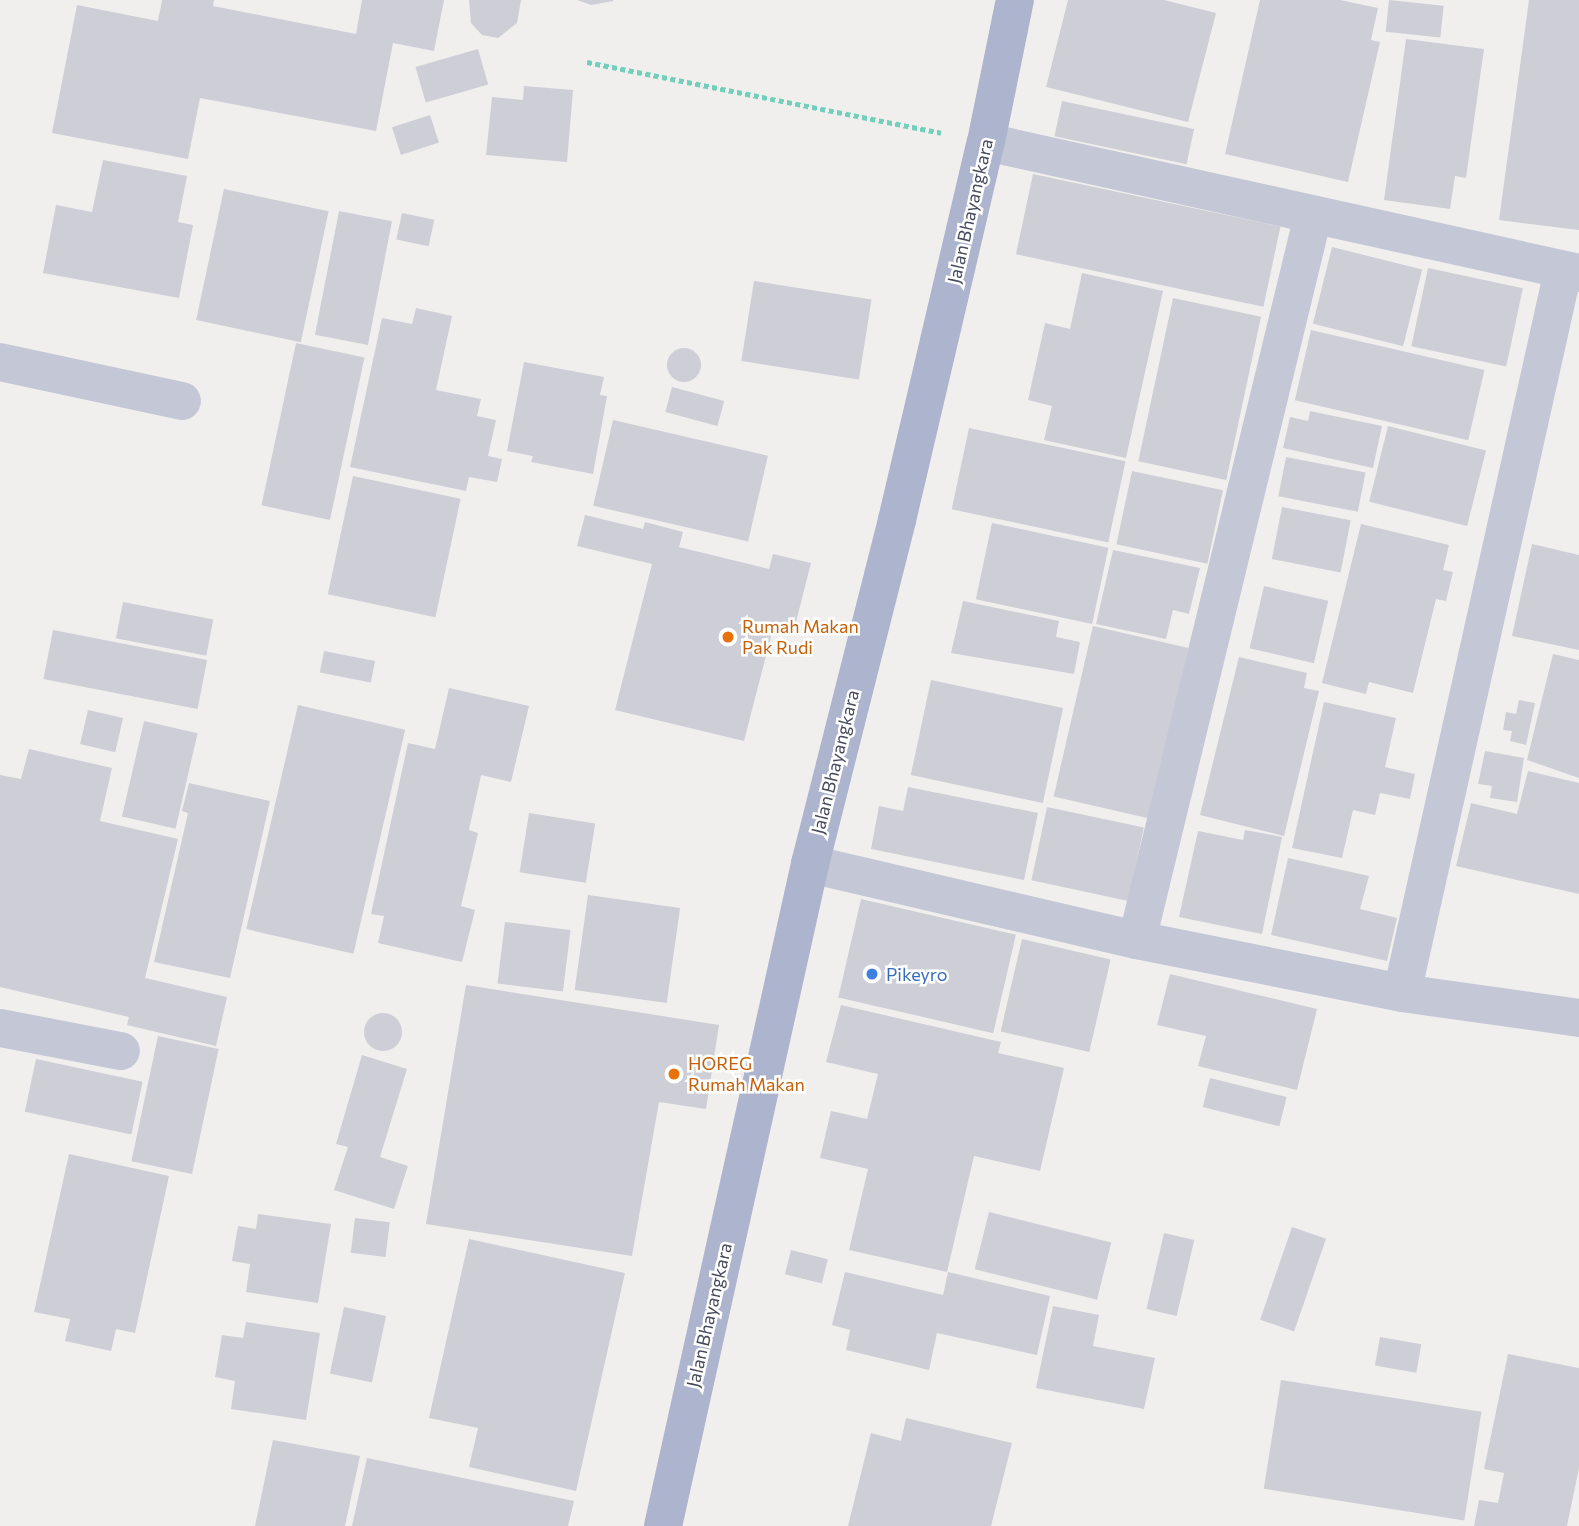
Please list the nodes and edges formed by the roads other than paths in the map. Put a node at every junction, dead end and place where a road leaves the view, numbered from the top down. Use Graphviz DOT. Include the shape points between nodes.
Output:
graph roads {
  1 [pos="1015,0"];
  2 [pos="986,142"];
  3 [pos="1313,216"];
  4 [pos="1571,272"];
  5 [pos="0,362"];
  6 [pos="182,401"];
  7 [pos="810,864"];
  8 [pos="1137,940"];
  9 [pos="1402,993"];
  10 [pos="1579,1018"];
  11 [pos="0,1028"];
  12 [pos="121,1051"];
  13 [pos="663,1526"];
  1 -- 2 [label="main road, Jalan Bhayangkara"];
  2 -- 3 [label="street"];
  2 -- 7 [label="main road, Jalan Bhayangkara"];
  3 -- 4 [label="street"];
  3 -- 8 [label="street"];
  4 -- 9 [label="street"];
  5 -- 6 [label="street"];
  7 -- 8 [label="street"];
  7 -- 13 [label="main road, Jalan Bhayangkara"];
  8 -- 9 [label="street"];
  9 -- 10 [label="street"];
  11 -- 12 [label="street"];
}
